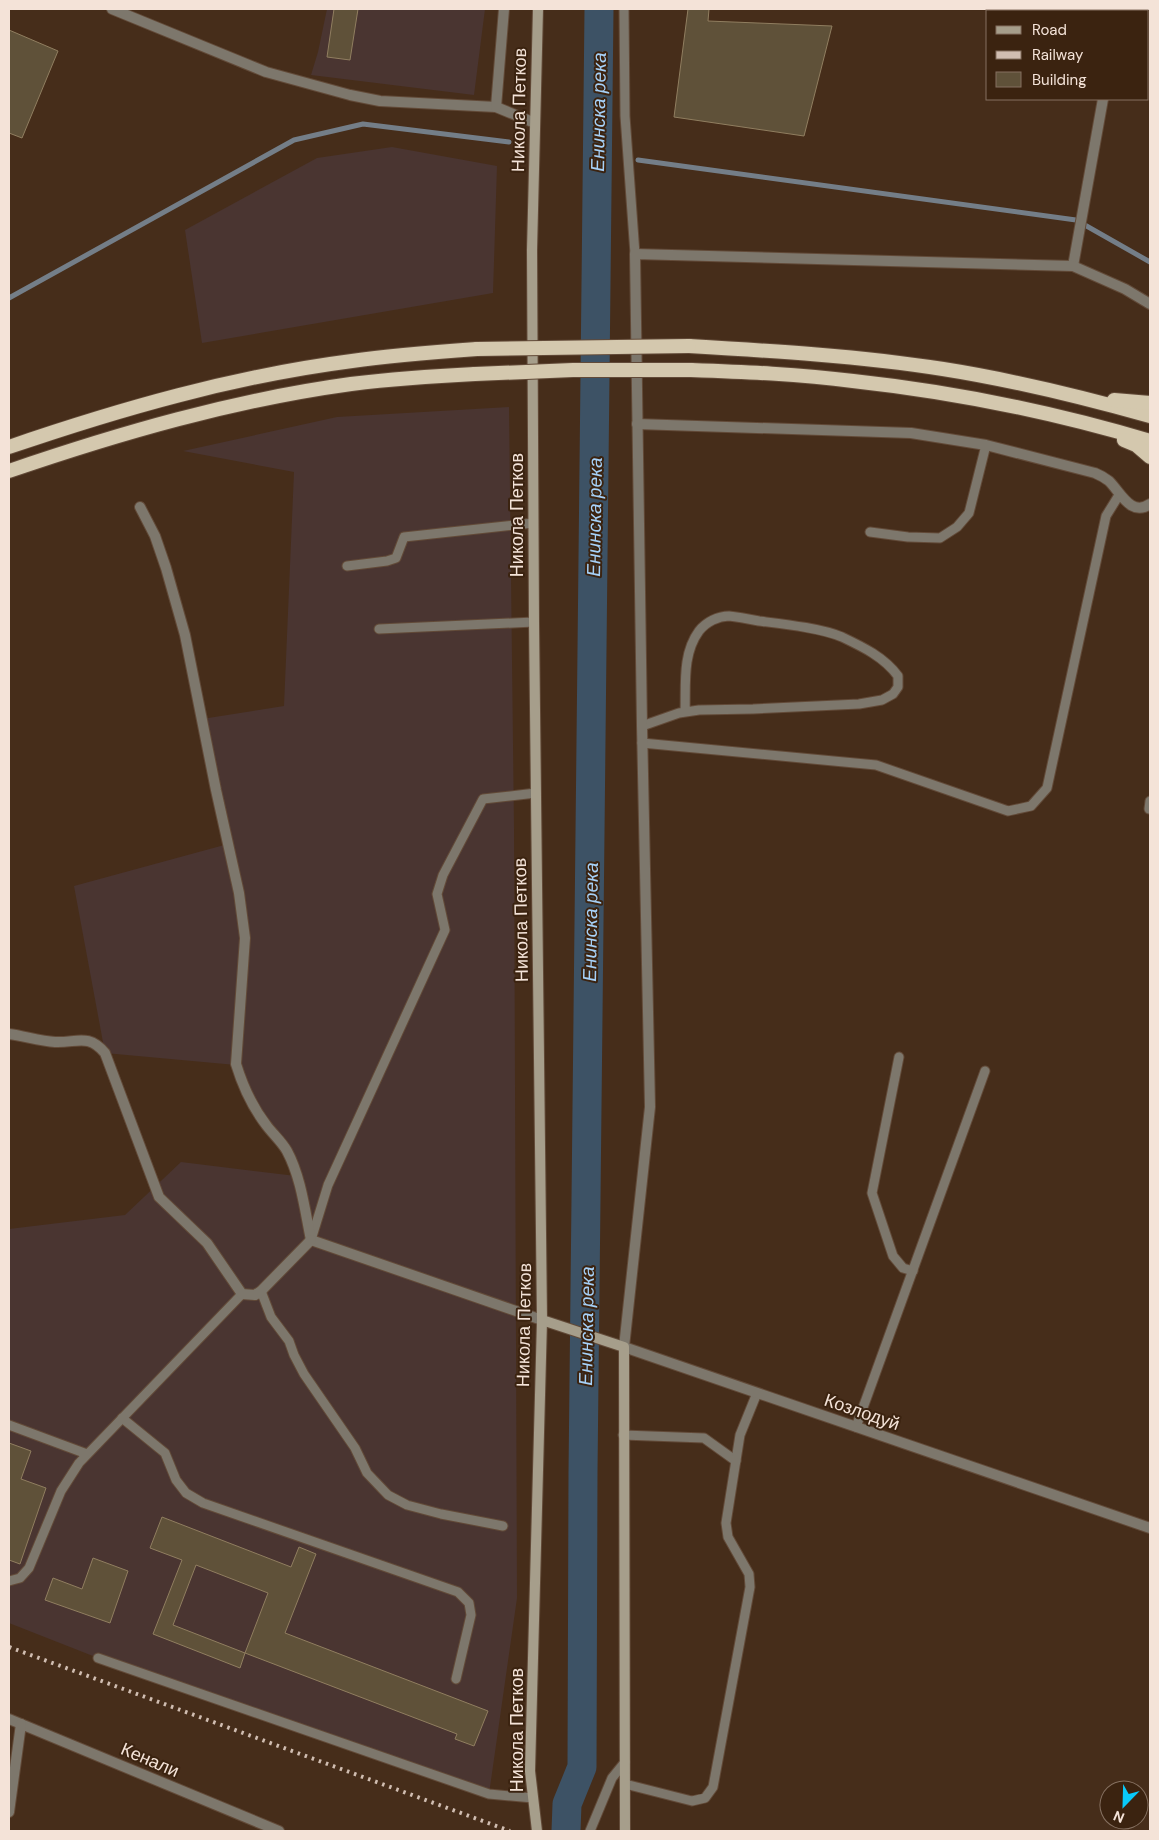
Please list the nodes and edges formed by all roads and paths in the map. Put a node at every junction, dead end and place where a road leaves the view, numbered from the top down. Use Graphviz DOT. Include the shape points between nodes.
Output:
graph roads {
  1 [pos="112,9"];
  2 [pos="504,9"];
  3 [pos="538,9"];
  4 [pos="624,9"];
  5 [pos="1103,100"];
  6 [pos="496,107"];
  7 [pos="534,122"];
  8 [pos="635,254"];
  9 [pos="1073,266"];
  10 [pos="1150,304"];
  11 [pos="1070,395"];
  12 [pos="1150,403"];
  13 [pos="1150,416"];
  14 [pos="1068,419"];
  15 [pos="637,424"];
  16 [pos="1150,441"];
  17 [pos="986,445"];
  18 [pos="9,447"];
  19 [pos="1150,457"];
  20 [pos="9,471"];
  21 [pos="1119,495"];
  22 [pos="1150,504"];
  23 [pos="140,507"];
  24 [pos="533,523"];
  25 [pos="870,532"];
  26 [pos="347,566"];
  27 [pos="534,622"];
  28 [pos="379,629"];
  29 [pos="685,712"];
  30 [pos="642,726"];
  31 [pos="642,743"];
  32 [pos="536,793"];
  33 [pos="9,1034"];
  34 [pos="899,1057"];
  35 [pos="985,1071"];
  36 [pos="311,1240"];
  37 [pos="913,1271"];
  38 [pos="261,1291"];
  39 [pos="242,1294"];
  40 [pos="542,1320"];
  41 [pos="624,1347"];
  42 [pos="757,1393"];
  43 [pos="122,1418"];
  44 [pos="9,1425"];
  45 [pos="856,1427"];
  46 [pos="624,1435"];
  47 [pos="87,1454"];
  48 [pos="736,1461"];
  49 [pos="503,1526"];
  50 [pos="1150,1528"];
  51 [pos="9,1581"];
  52 [pos="98,1658"];
  53 [pos="456,1679"];
  54 [pos="9,1719"];
  55 [pos="21,1724"];
  56 [pos="625,1762"];
  57 [pos="625,1784"];
  58 [pos="533,1798"];
  59 [pos="9,1812"];
  60 [pos="279,1831"];
  61 [pos="537,1831"];
  62 [pos="590,1831"];
  63 [pos="625,1831"];
  1 -- 6 [label="street" via="266,72 350,95 380,101"];
  2 -- 6 [label="street"];
  3 -- 7 [label="main road, Никола Петков"];
  4 -- 8 [label="lane" via="625,116"];
  5 -- 9 [label="street"];
  6 -- 7 [label="street"];
  7 -- 24 [label="main road, Никола Петков"];
  8 -- 9 [label="street"];
  8 -- 15 [label="street"];
  9 -- 10 [label="street"];
  11 -- 12 [label="highway"];
  11 -- 13 [label="highway"];
  11 -- 18 [label="highway, bridge" via="988,377 810,354 689,346 477,349 350,361 243,380 78,423"];
  14 -- 16 [label="highway"];
  14 -- 19 [label="highway" via="1136,445"];
  14 -- 20 [label="highway, bridge" via="969,398 854,380 691,370 475,374 349,385 264,400 156,425"];
  15 -- 17 [label="street" via="877,430"];
  15 -- 30 [label="street"];
  17 -- 21 [label="street" via="1095,473 1107,479"];
  17 -- 25 [label="lane" via="969,513 957,527 940,538"];
  21 -- 22 [label="street" via="1138,508"];
  21 -- 31 [label="lane" via="1106,516 1047,788 1031,806 1008,811 876,765"];
  23 -- 36 [label="street" via="155,536 185,635 239,893 246,938 236,1064 249,1098 287,1150 297,1176"];
  24 -- 26 [label="lane" via="404,537 396,558"];
  24 -- 27 [label="main road, Никола Петков"];
  27 -- 28 [label="lane"];
  27 -- 32 [label="main road, Никола Петков"];
  29 -- 29 [label="lane" via="859,704 882,700 893,694 898,687 898,676 889,664 840,636 728,616 710,620 699,630 689,648"];
  29 -- 30 [label="lane"];
  30 -- 31 [label="street"];
  31 -- 41 [label="street" via="650,1107"];
  32 -- 36 [label="lane" via="483,799 443,875 437,894 445,930 328,1185"];
  32 -- 40 [label="main road, Никола Петков"];
  33 -- 39 [label="street" via="55,1042 84,1040 98,1044 105,1053 159,1197 206,1244"];
  34 -- 37 [label="lane" via="872,1192 893,1256 903,1268"];
  35 -- 37 [label="lane"];
  36 -- 38 [label="street"];
  36 -- 40 [label="street"];
  37 -- 45 [label="lane"];
  38 -- 39 [label="street" via="255,1295"];
  38 -- 49 [label="lane" via="271,1317 289,1341 304,1374 355,1448 367,1473 388,1494 407,1505"];
  39 -- 43 [label="lane"];
  40 -- 41 [label="main road, Козлодуй"];
  40 -- 58 [label="main road, Никола Петков" via="530,1771"];
  41 -- 42 [label="street, Козлодуй"];
  41 -- 46 [label="main road"];
  42 -- 45 [label="street, Козлодуй"];
  42 -- 48 [label="lane" via="740,1435"];
  43 -- 47 [label="lane"];
  43 -- 53 [label="lane" via="165,1453 176,1480 186,1493 203,1503 458,1592 469,1603 471,1615"];
  44 -- 47 [label="lane"];
  45 -- 50 [label="street, Козлодуй"];
  46 -- 48 [label="lane" via="704,1438"];
  46 -- 56 [label="main road"];
  47 -- 51 [label="lane" via="61,1491 29,1568 20,1578"];
  48 -- 57 [label="lane" via="726,1523 728,1538 749,1574 750,1586 713,1787 705,1798 692,1801"];
  52 -- 58 [label="lane" via="489,1794"];
  54 -- 55 [label="street, Кенали"];
  55 -- 59 [label="street"];
  55 -- 60 [label="street, Кенали"];
  56 -- 57 [label="main road"];
  56 -- 62 [label="lane" via="612,1778"];
  57 -- 63 [label="main road"];
  58 -- 61 [label="main road, Никола Петков"];
}
